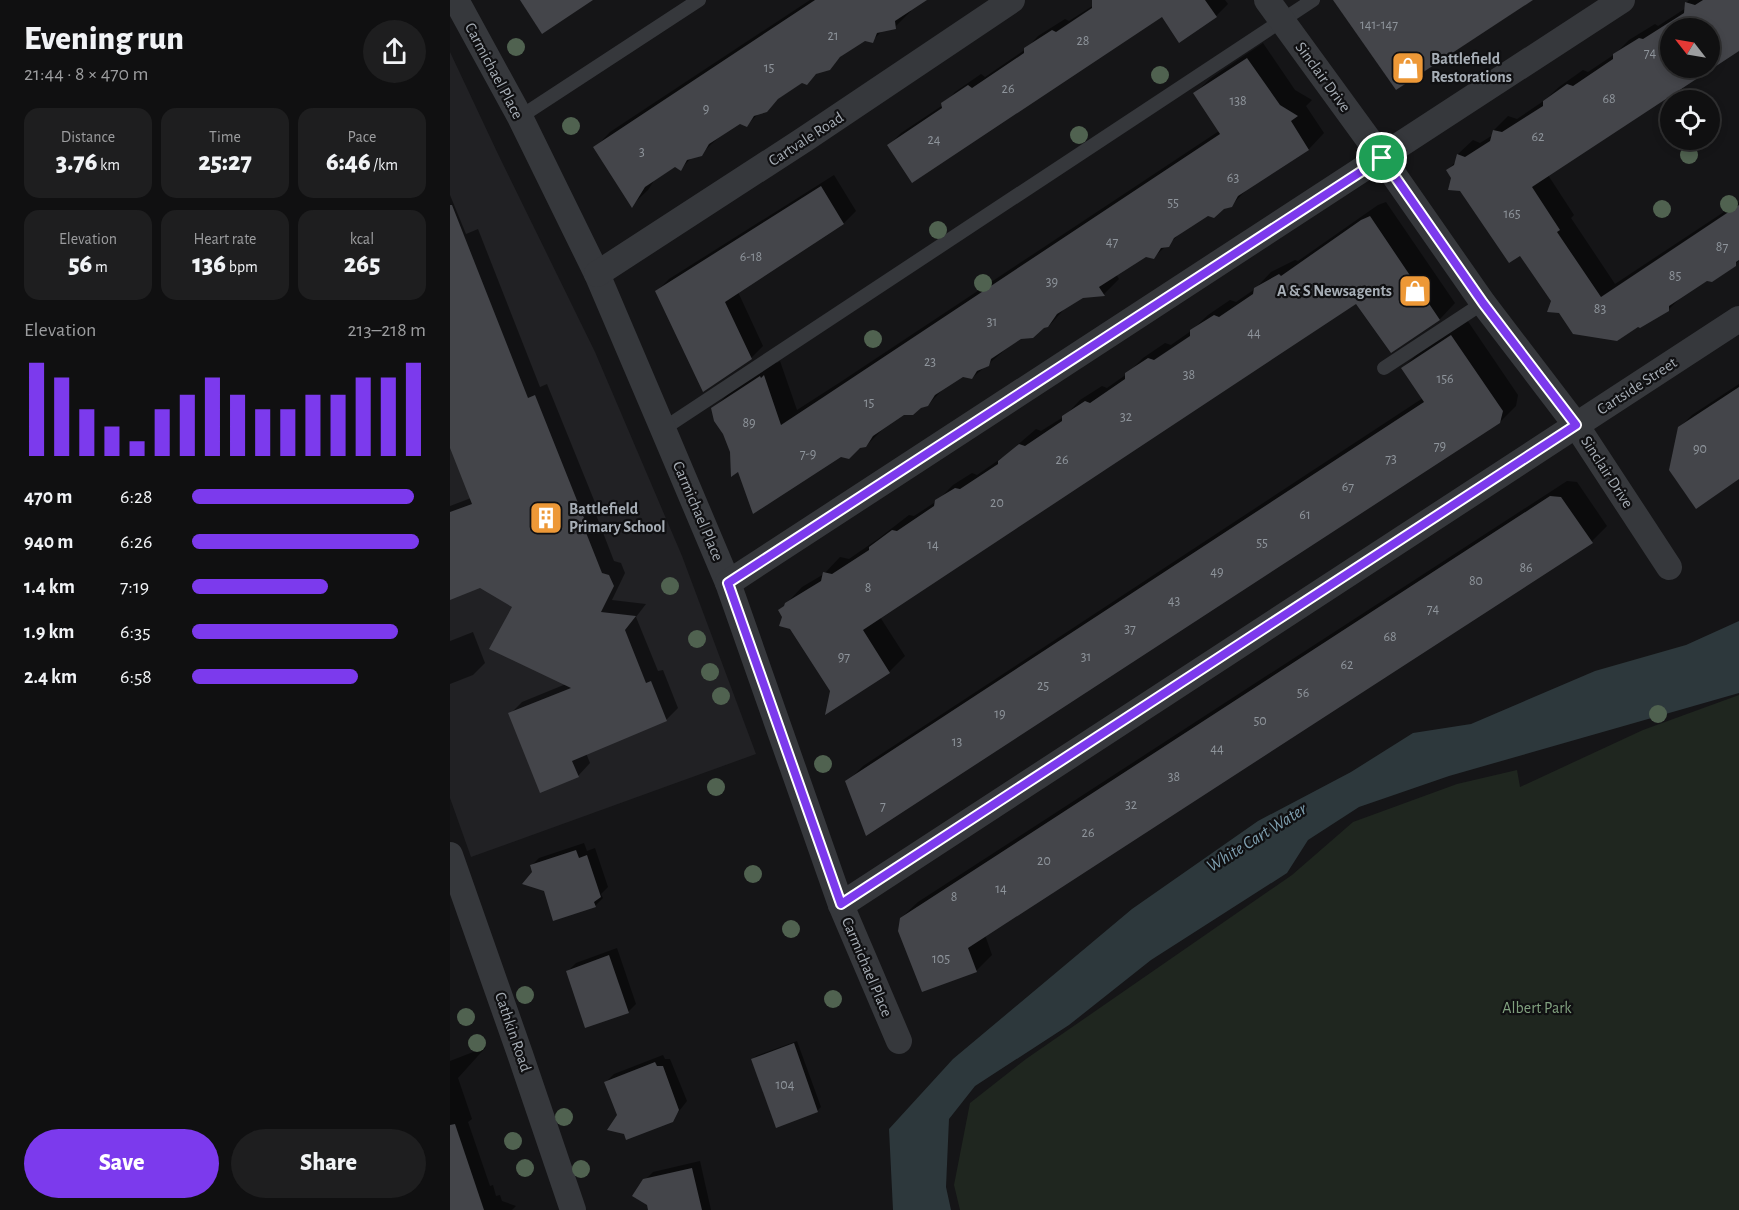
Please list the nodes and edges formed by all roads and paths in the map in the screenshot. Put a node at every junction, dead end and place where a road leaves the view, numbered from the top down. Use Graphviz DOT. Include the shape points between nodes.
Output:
graph roads {
  1 [pos="456,0"];
  2 [pos="699,0"];
  3 [pos="1012,0"];
  4 [pos="1313,0"];
  5 [pos="1622,0"];
  6 [pos="1275,10"];
  7 [pos="520,117"];
  8 [pos="1382,158"];
  9 [pos="597,274"];
  10 [pos="1483,303"];
  11 [pos="1739,319"];
  12 [pos="1384,368"];
  13 [pos="1576,425"];
  14 [pos="663,429"];
  15 [pos="1669,567"];
  16 [pos="728,583"];
  17 [pos="450,855"];
  18 [pos="841,904"];
  19 [pos="898,1041"];
  20 [pos="573,1210"];
  1 -- 7 [label="street, Carmichael Place"];
  2 -- 7 [label="lane"];
  3 -- 9 [label="street, Cartvale Road"];
  4 -- 6 [label="lane"];
  5 -- 8 [label="street"];
  6 -- 8 [label="street, Sinclair Drive"];
  6 -- 14 [label="lane"];
  7 -- 9 [label="street, Carmichael Place"];
  8 -- 10 [label="street, Sinclair Drive"];
  8 -- 16 [label="street"];
  9 -- 14 [label="street, Carmichael Place"];
  10 -- 12 [label="lane"];
  10 -- 13 [label="street, Sinclair Drive"];
  11 -- 13 [label="street, Cartside Street"];
  13 -- 15 [label="street, Sinclair Drive"];
  13 -- 18 [label="street, Cartside Street"];
  14 -- 16 [label="street, Carmichael Place"];
  16 -- 18 [label="street, Carmichael Place"];
  17 -- 20 [label="street, Cathkin Road"];
  18 -- 19 [label="street, Carmichael Place"];
}
